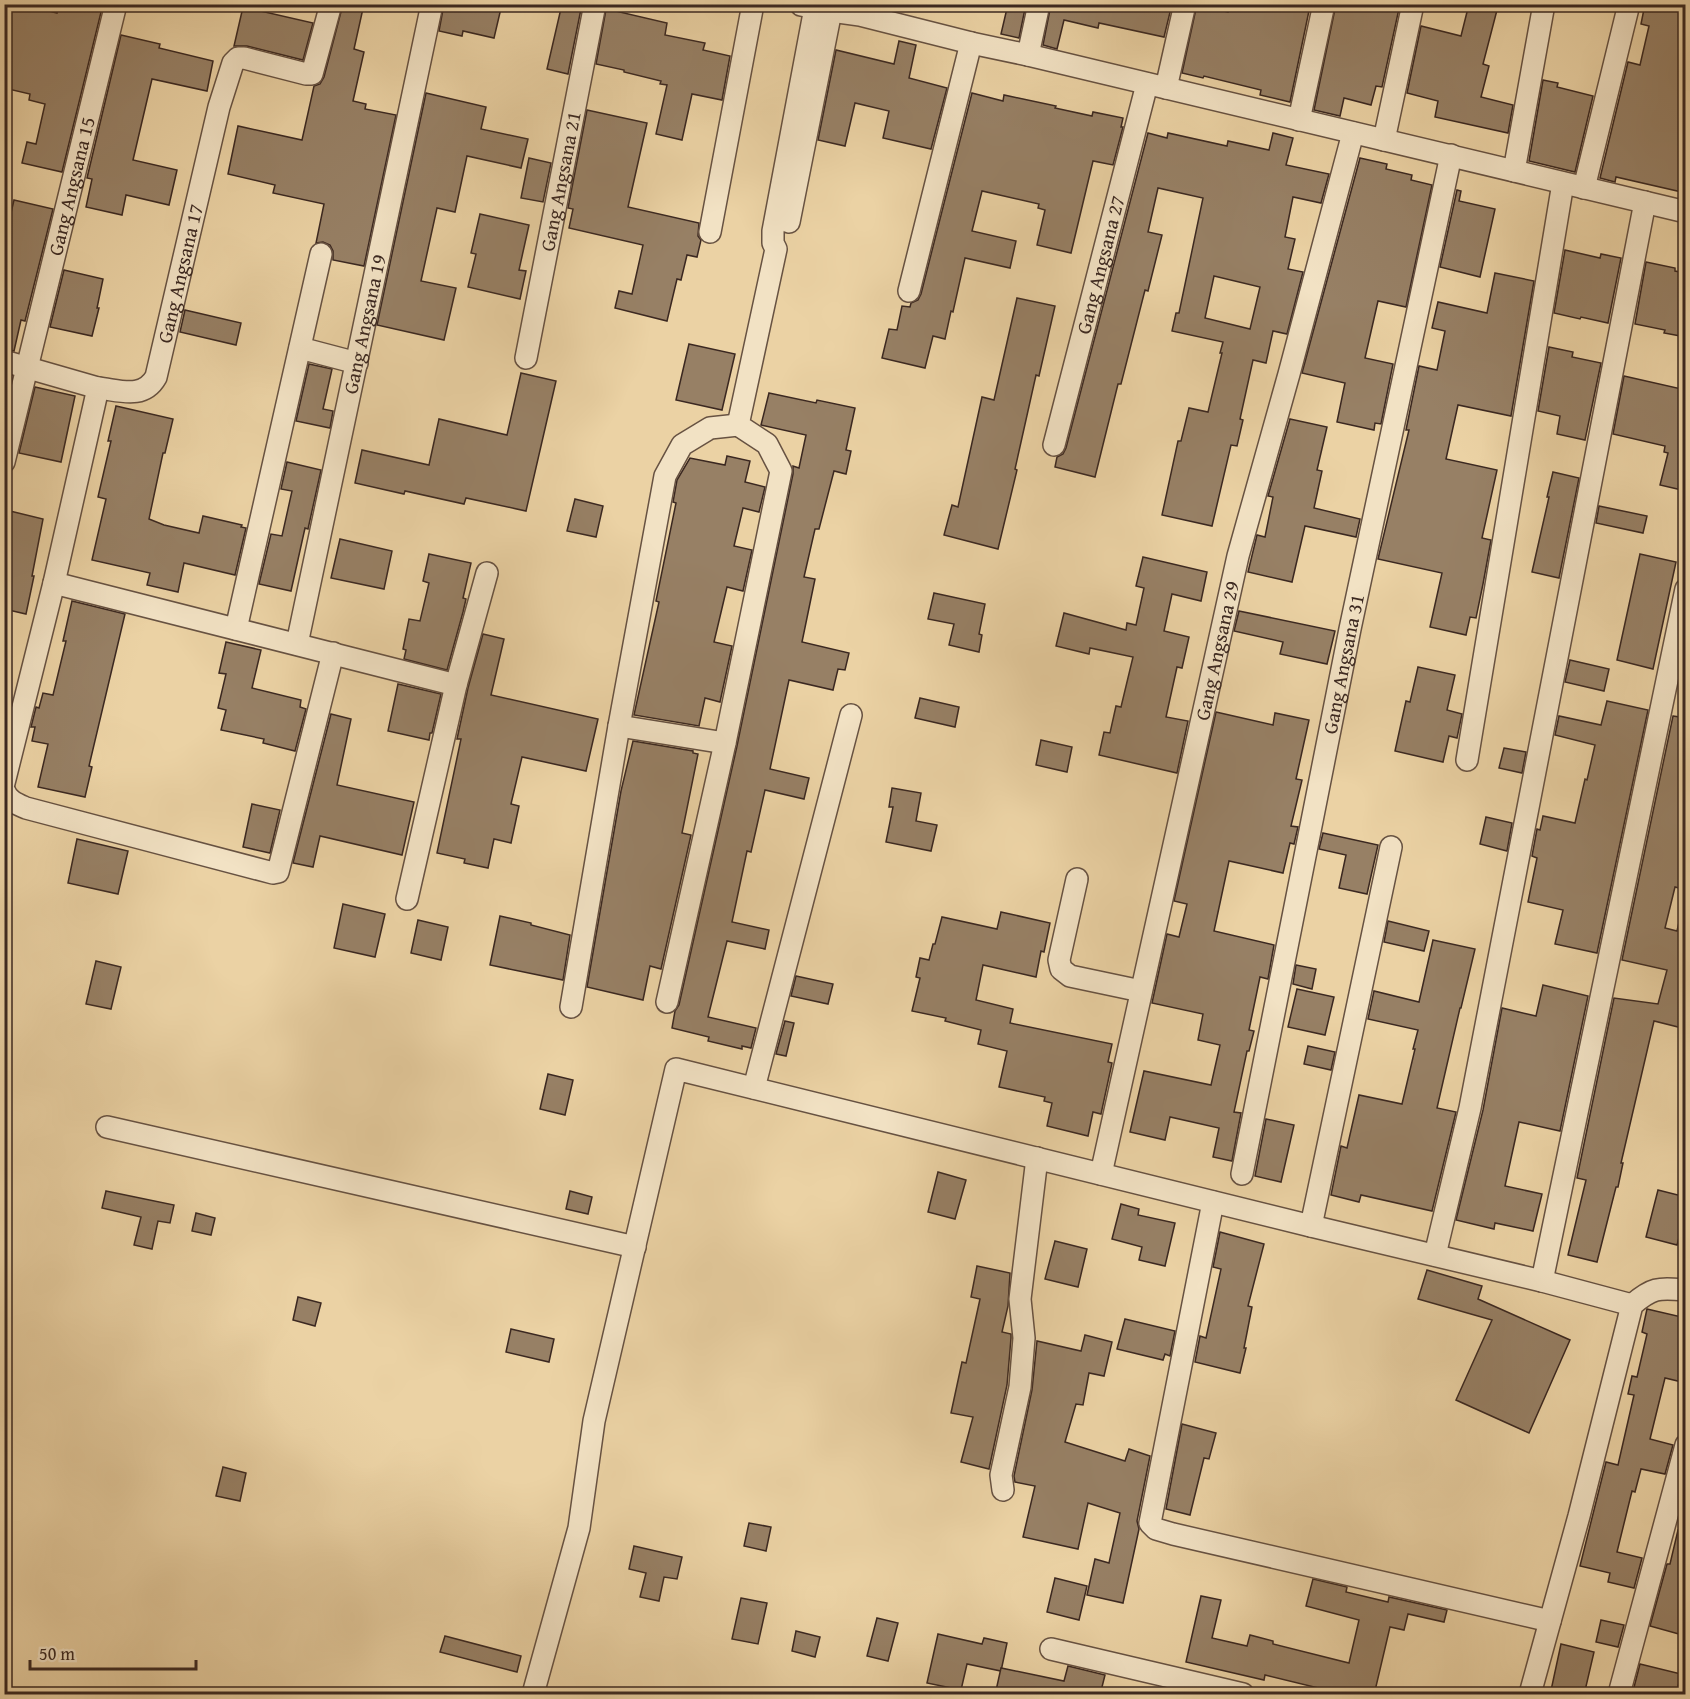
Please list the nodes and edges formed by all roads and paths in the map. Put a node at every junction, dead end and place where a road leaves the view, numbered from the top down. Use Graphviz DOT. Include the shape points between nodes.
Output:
graph roads {
  1 [pos="116,4"];
  2 [pos="331,4"];
  3 [pos="432,4"];
  4 [pos="595,4"];
  5 [pos="753,4"];
  6 [pos="1039,4"];
  7 [pos="1185,4"];
  8 [pos="1324,4"];
  9 [pos="1413,4"];
  10 [pos="1544,4"];
  11 [pos="1629,4"];
  12 [pos="816,8"];
  13 [pos="861,10"];
  14 [pos="971,44"];
  15 [pos="1028,55"];
  16 [pos="1157,86"];
  17 [pos="1299,120"];
  18 [pos="1353,133"];
  19 [pos="1384,140"];
  20 [pos="1451,155"];
  21 [pos="1514,171"];
  22 [pos="1563,183"];
  23 [pos="1584,188"];
  24 [pos="1645,202"];
  25 [pos="1686,212"];
  26 [pos="710,232"];
  27 [pos="321,254"];
  28 [pos="909,291"];
  29 [pos="300,348"];
  30 [pos="526,358"];
  31 [pos="4,361"];
  32 [pos="357,363"];
  33 [pos="27,368"];
  34 [pos="98,388"];
  35 [pos="738,425"];
  36 [pos="1054,445"];
  37 [pos="4,462"];
  38 [pos="487,573"];
  39 [pos="54,583"];
  40 [pos="1686,589"];
  41 [pos="236,629"];
  42 [pos="297,644"];
  43 [pos="333,653"];
  44 [pos="456,685"];
  45 [pos="851,715"];
  46 [pos="619,726"];
  47 [pos="725,743"];
  48 [pos="1467,760"];
  49 [pos="4,783"];
  50 [pos="4,790"];
  51 [pos="1391,847"];
  52 [pos="1077,879"];
  53 [pos="407,899"];
  54 [pos="1141,991"];
  55 [pos="667,1002"];
  56 [pos="571,1007"];
  57 [pos="754,1088"];
  58 [pos="107,1127"];
  59 [pos="1037,1158"];
  60 [pos="1101,1174"];
  61 [pos="1242,1174"];
  62 [pos="1213,1202"];
  63 [pos="1311,1226"];
  64 [pos="634,1247"];
  65 [pos="1436,1255"];
  66 [pos="1542,1281"];
  67 [pos="1685,1288"];
  68 [pos="1632,1305"];
  69 [pos="1686,1445"];
  70 [pos="1003,1490"];
  71 [pos="1550,1622"];
  72 [pos="1051,1649"];
  73 [pos="533,1695"];
  74 [pos="1243,1695"];
  75 [pos="1530,1695"];
  76 [pos="1619,1695"];
  1 -- 33 [label="street, Gang Angsana 15"];
  2 -- 34 [label="street, Gang Angsana 17" via="312,74 244,58 235,60 219,107 156,378 142,391"];
  3 -- 32 [label="street, Gang Angsana 19"];
  4 -- 30 [label="street, Gang Angsana 21"];
  5 -- 26 [label="street"];
  6 -- 15 [label="street"];
  7 -- 16 [label="street, Gang Angsana 27"];
  8 -- 17 [label="street"];
  9 -- 19 [label="street"];
  10 -- 21 [label="street"];
  11 -- 23 [label="street"];
  12 -- 13 [label="street"];
  12 -- 35 [label="street" via="773,231 776,249"];
  13 -- 14 [label="street"];
  14 -- 15 [label="street"];
  14 -- 28 [label="street"];
  15 -- 16 [label="street"];
  16 -- 17 [label="street"];
  16 -- 36 [label="street, Gang Angsana 27"];
  17 -- 18 [label="street"];
  18 -- 19 [label="street"];
  18 -- 54 [label="street, Gang Angsana 29" via="1238,556"];
  19 -- 20 [label="street"];
  20 -- 21 [label="street"];
  20 -- 61 [label="street, Gang Angsana 31" via="1350,629"];
  21 -- 22 [label="street"];
  22 -- 23 [label="street"];
  22 -- 48 [label="street"];
  23 -- 24 [label="street"];
  24 -- 25 [label="street"];
  24 -- 65 [label="street" via="1470,1108"];
  27 -- 29 [label="street"];
  29 -- 32 [label="street"];
  29 -- 41 [label="street"];
  31 -- 33 [label="street"];
  32 -- 42 [label="street, Gang Angsana 19"];
  33 -- 34 [label="street"];
  33 -- 37 [label="street, Gang Angsana 15"];
  34 -- 39 [label="street"];
  35 -- 46 [label="street" via="710,428 682,445 665,476"];
  35 -- 47 [label="street" via="766,444 781,471"];
  38 -- 44 [label="street"];
  39 -- 41 [label="street"];
  39 -- 49 [label="street"];
  40 -- 66 [label="street"];
  41 -- 42 [label="street"];
  42 -- 43 [label="street"];
  43 -- 44 [label="street"];
  43 -- 50 [label="street" via="278,872 26,808 13,802"];
  44 -- 53 [label="street"];
  45 -- 57 [label="street"];
  46 -- 47 [label="street"];
  46 -- 56 [label="street"];
  47 -- 55 [label="street"];
  51 -- 63 [label="street"];
  52 -- 54 [label="street" via="1060,969 1070,976"];
  54 -- 60 [label="street, Gang Angsana 29"];
  57 -- 59 [label="street"];
  57 -- 64 [label="street" via="676,1069"];
  58 -- 64 [label="street"];
  59 -- 60 [label="street"];
  59 -- 70 [label="street" via="1020,1299 1024,1338 1020,1387 1001,1475"];
  60 -- 62 [label="street"];
  62 -- 63 [label="street"];
  62 -- 71 [label="street" via="1150,1523 1173,1534"];
  63 -- 65 [label="street"];
  64 -- 73 [label="street" via="594,1421 579,1528"];
  65 -- 66 [label="street"];
  66 -- 68 [label="street"];
  67 -- 68 [label="street" via="1656,1289"];
  68 -- 71 [label="street"];
  69 -- 76 [label="street"];
  71 -- 75 [label="street"];
  72 -- 74 [label="street"];
}
